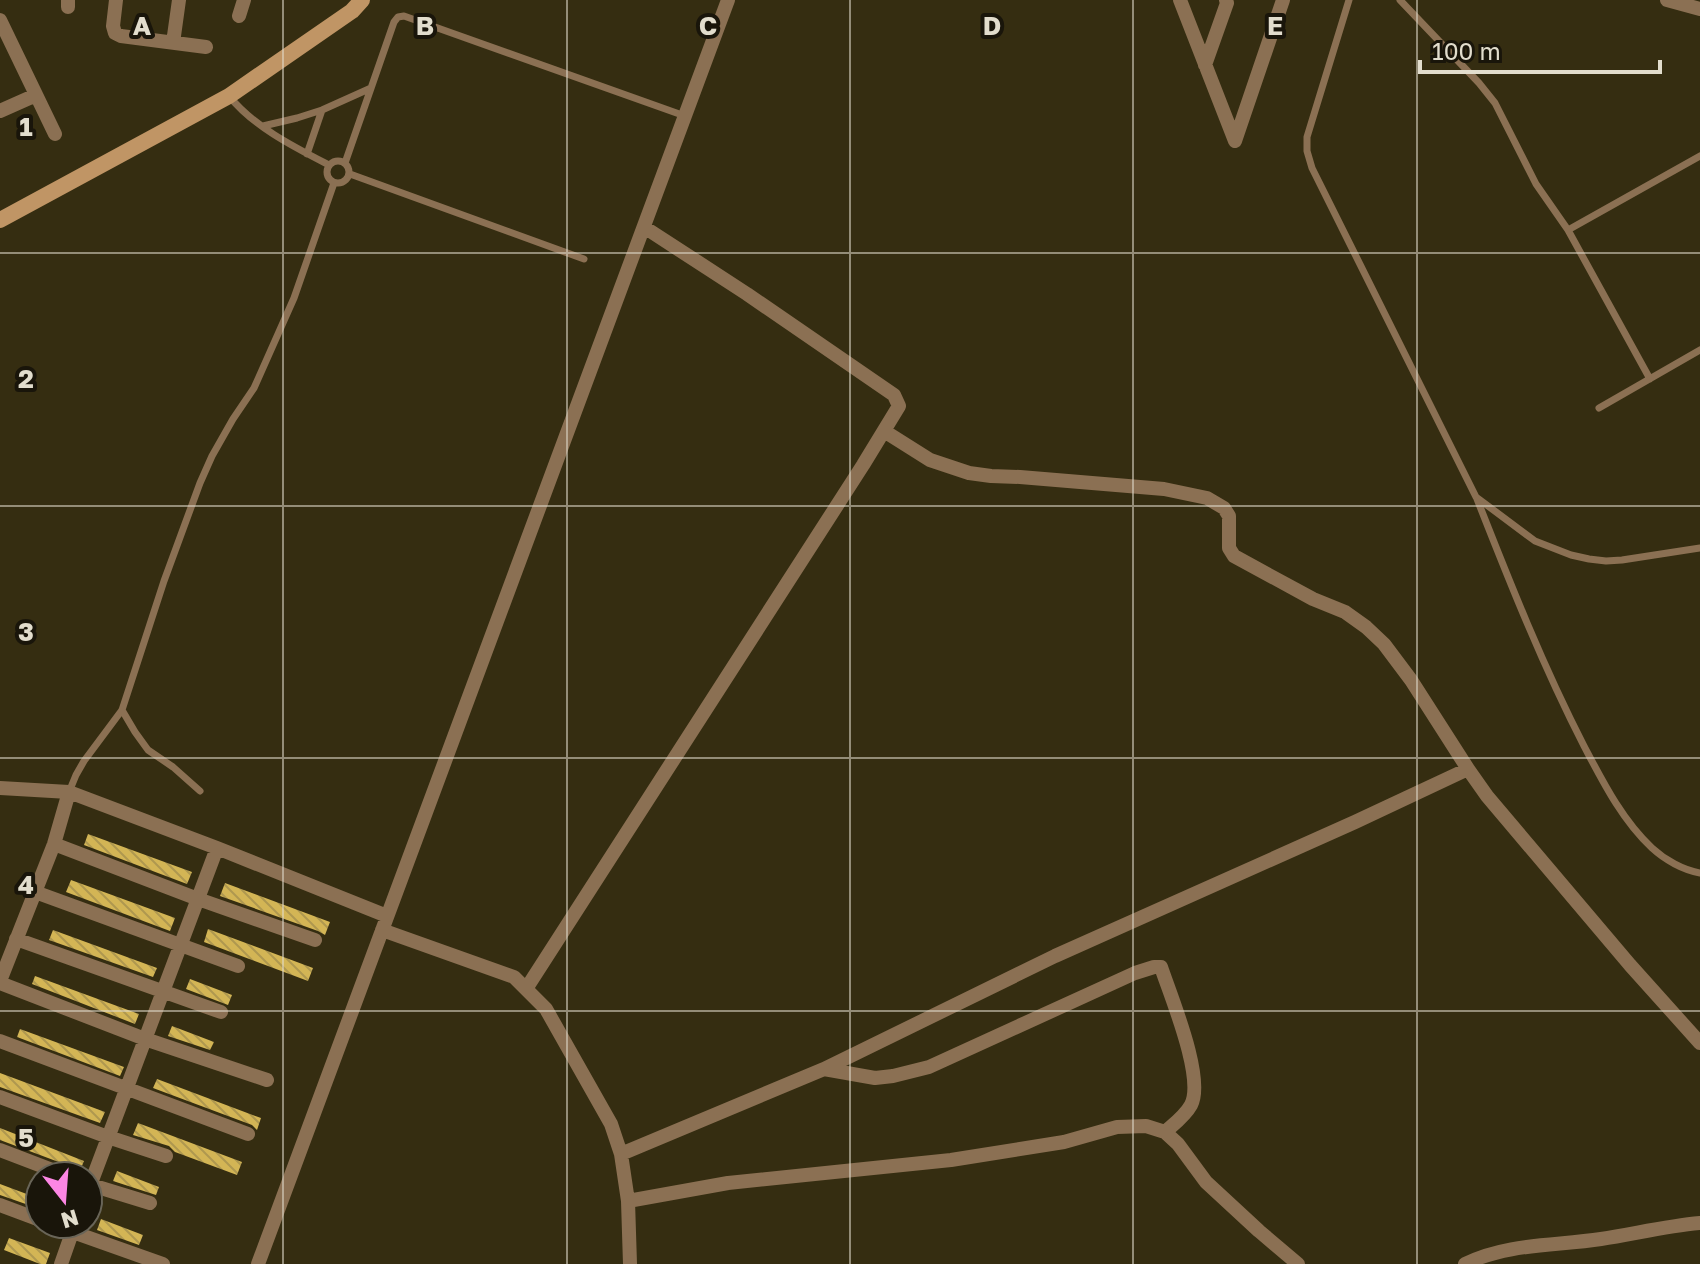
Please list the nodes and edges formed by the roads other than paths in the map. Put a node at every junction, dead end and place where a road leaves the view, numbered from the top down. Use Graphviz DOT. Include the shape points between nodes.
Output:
graph roads {
  1 [pos="116,0"];
  2 [pos="179,0"];
  3 [pos="244,0"];
  4 [pos="362,0"];
  5 [pos="728,0"];
  6 [pos="1180,0"];
  7 [pos="1226,0"];
  8 [pos="1283,0"];
  9 [pos="1349,0"];
  10 [pos="1400,0"];
  11 [pos="1667,0"];
  12 [pos="1700,9"];
  13 [pos="239,16"];
  14 [pos="0,20"];
  15 [pos="173,43"];
  16 [pos="206,47"];
  17 [pos="1205,65"];
  18 [pos="371,88"];
  19 [pos="36,95"];
  20 [pos="229,96"];
  21 [pos="322,110"];
  22 [pos="0,111"];
  23 [pos="685,116"];
  24 [pos="263,126"];
  25 [pos="55,134"];
  26 [pos="307,154"];
  27 [pos="1700,156"];
  28 [pos="345,163"];
  29 [pos="329,165"];
  30 [pos="350,174"];
  31 [pos="334,183"];
  32 [pos="0,220"];
  33 [pos="644,227"];
  34 [pos="1568,230"];
  35 [pos="584,259"];
  36 [pos="1700,350"];
  37 [pos="1650,379"];
  38 [pos="1599,408"];
  39 [pos="884,431"];
  40 [pos="1476,497"];
  41 [pos="1700,548"];
  42 [pos="122,710"];
  43 [pos="1468,769"];
  44 [pos="0,788"];
  45 [pos="200,791"];
  46 [pos="69,792"];
  47 [pos="54,844"];
  48 [pos="217,848"];
  49 [pos="1700,873"];
  50 [pos="35,892"];
  51 [pos="198,899"];
  52 [pos="385,923"];
  53 [pos="16,939"];
  54 [pos="315,940"];
  55 [pos="181,944"];
  56 [pos="238,966"];
  57 [pos="0,982"];
  58 [pos="526,989"];
  59 [pos="162,992"];
  60 [pos="221,1012"];
  61 [pos="145,1039"];
  62 [pos="0,1041"];
  63 [pos="1700,1043"];
  64 [pos="824,1069"];
  65 [pos="267,1080"];
  66 [pos="126,1089"];
  67 [pos="0,1097"];
  68 [pos="1165,1132"];
  69 [pos="248,1134"];
  70 [pos="108,1137"];
  71 [pos="0,1150"];
  72 [pos="621,1154"];
  73 [pos="166,1156"];
  74 [pos="26,1160"];
  75 [pos="99,1160"];
  76 [pos="104,1191"];
  77 [pos="628,1201"];
  78 [pos="150,1203"];
  79 [pos="0,1205"];
  80 [pos="24,1214"];
  81 [pos="1700,1223"];
  82 [pos="70,1240"];
  83 [pos="104,1240"];
  84 [pos="61,1264"];
  85 [pos="163,1264"];
  86 [pos="258,1264"];
  87 [pos="630,1264"];
  88 [pos="1298,1264"];
  89 [pos="1465,1264"];
  1 -- 15 [label="street" via="115,33"];
  2 -- 15 [label="street"];
  3 -- 13 [label="street"];
  4 -- 20 [label="street"];
  5 -- 23 [label="street"];
  6 -- 17 [label="street"];
  7 -- 17 [label="street"];
  8 -- 17 [label="street" via="1235,141"];
  9 -- 40 [label="lane" via="1309,128 1307,151"];
  10 -- 34 [label="lane" via="1495,103 1536,184"];
  11 -- 12 [label="street"];
  14 -- 19 [label="street"];
  15 -- 16 [label="street"];
  18 -- 21 [label="lane"];
  18 -- 23 [label="lane" via="394,22 404,16"];
  18 -- 28 [label="lane"];
  19 -- 22 [label="street"];
  19 -- 25 [label="street"];
  20 -- 24 [label="lane"];
  20 -- 32 [label="street"];
  21 -- 24 [label="lane"];
  21 -- 26 [label="lane"];
  23 -- 33 [label="street"];
  24 -- 26 [label="lane"];
  26 -- 29 [label="lane"];
  27 -- 34 [label="lane"];
  28 -- 29 [label="lane"];
  28 -- 30 [label="lane"];
  29 -- 31 [label="lane" via="327,176"];
  30 -- 31 [label="lane"];
  30 -- 35 [label="lane"];
  31 -- 42 [label="lane" via="294,298 254,388 200,483"];
  33 -- 39 [label="street" via="894,395 899,406"];
  33 -- 52 [label="street"];
  34 -- 37 [label="lane"];
  36 -- 37 [label="lane"];
  37 -- 38 [label="lane"];
  39 -- 43 [label="street" via="930,460 969,473 1164,489 1207,498 1229,516 1234,556 1345,612 1384,644"];
  39 -- 58 [label="street"];
  40 -- 41 [label="lane" via="1535,541 1571,555 1606,561"];
  40 -- 49 [label="lane" via="1548,673 1622,813 1653,849 1687,871"];
  42 -- 45 [label="lane" via="148,750"];
  42 -- 46 [label="lane" via="84,761"];
  43 -- 63 [label="street" via="1548,870"];
  43 -- 64 [label="street" via="1055,956"];
  44 -- 46 [label="street"];
  46 -- 47 [label="street"];
  46 -- 48 [label="street"];
  47 -- 50 [label="street"];
  47 -- 51 [label="street"];
  48 -- 51 [label="street"];
  48 -- 52 [label="street"];
  50 -- 53 [label="street"];
  50 -- 55 [label="street"];
  51 -- 54 [label="street"];
  51 -- 55 [label="street"];
  52 -- 58 [label="street" via="514,977"];
  52 -- 86 [label="street"];
  53 -- 57 [label="street"];
  53 -- 59 [label="street"];
  55 -- 56 [label="street"];
  55 -- 59 [label="street"];
  57 -- 61 [label="street"];
  58 -- 72 [label="street" via="546,1009 611,1124"];
  59 -- 60 [label="street"];
  59 -- 61 [label="street"];
  61 -- 65 [label="street"];
  61 -- 66 [label="street"];
  62 -- 66 [label="street"];
  64 -- 68 [label="street" via="875,1078 929,1067 1135,973 1161,967 1195,1084 1185,1114"];
  64 -- 72 [label="street"];
  66 -- 69 [label="street"];
  66 -- 70 [label="street"];
  67 -- 70 [label="street"];
  68 -- 77 [label="street" via="1117,1127 1064,1142 951,1160 728,1183"];
  68 -- 88 [label="street" via="1206,1182"];
  70 -- 73 [label="street"];
  70 -- 75 [label="street"];
  71 -- 74 [label="street"];
  72 -- 77 [label="street"];
  76 -- 78 [label="street"];
  77 -- 87 [label="street"];
  79 -- 80 [label="street"];
  81 -- 89 [label="street" via="1524,1247"];
  82 -- 84 [label="street"];
  83 -- 85 [label="street"];
}
